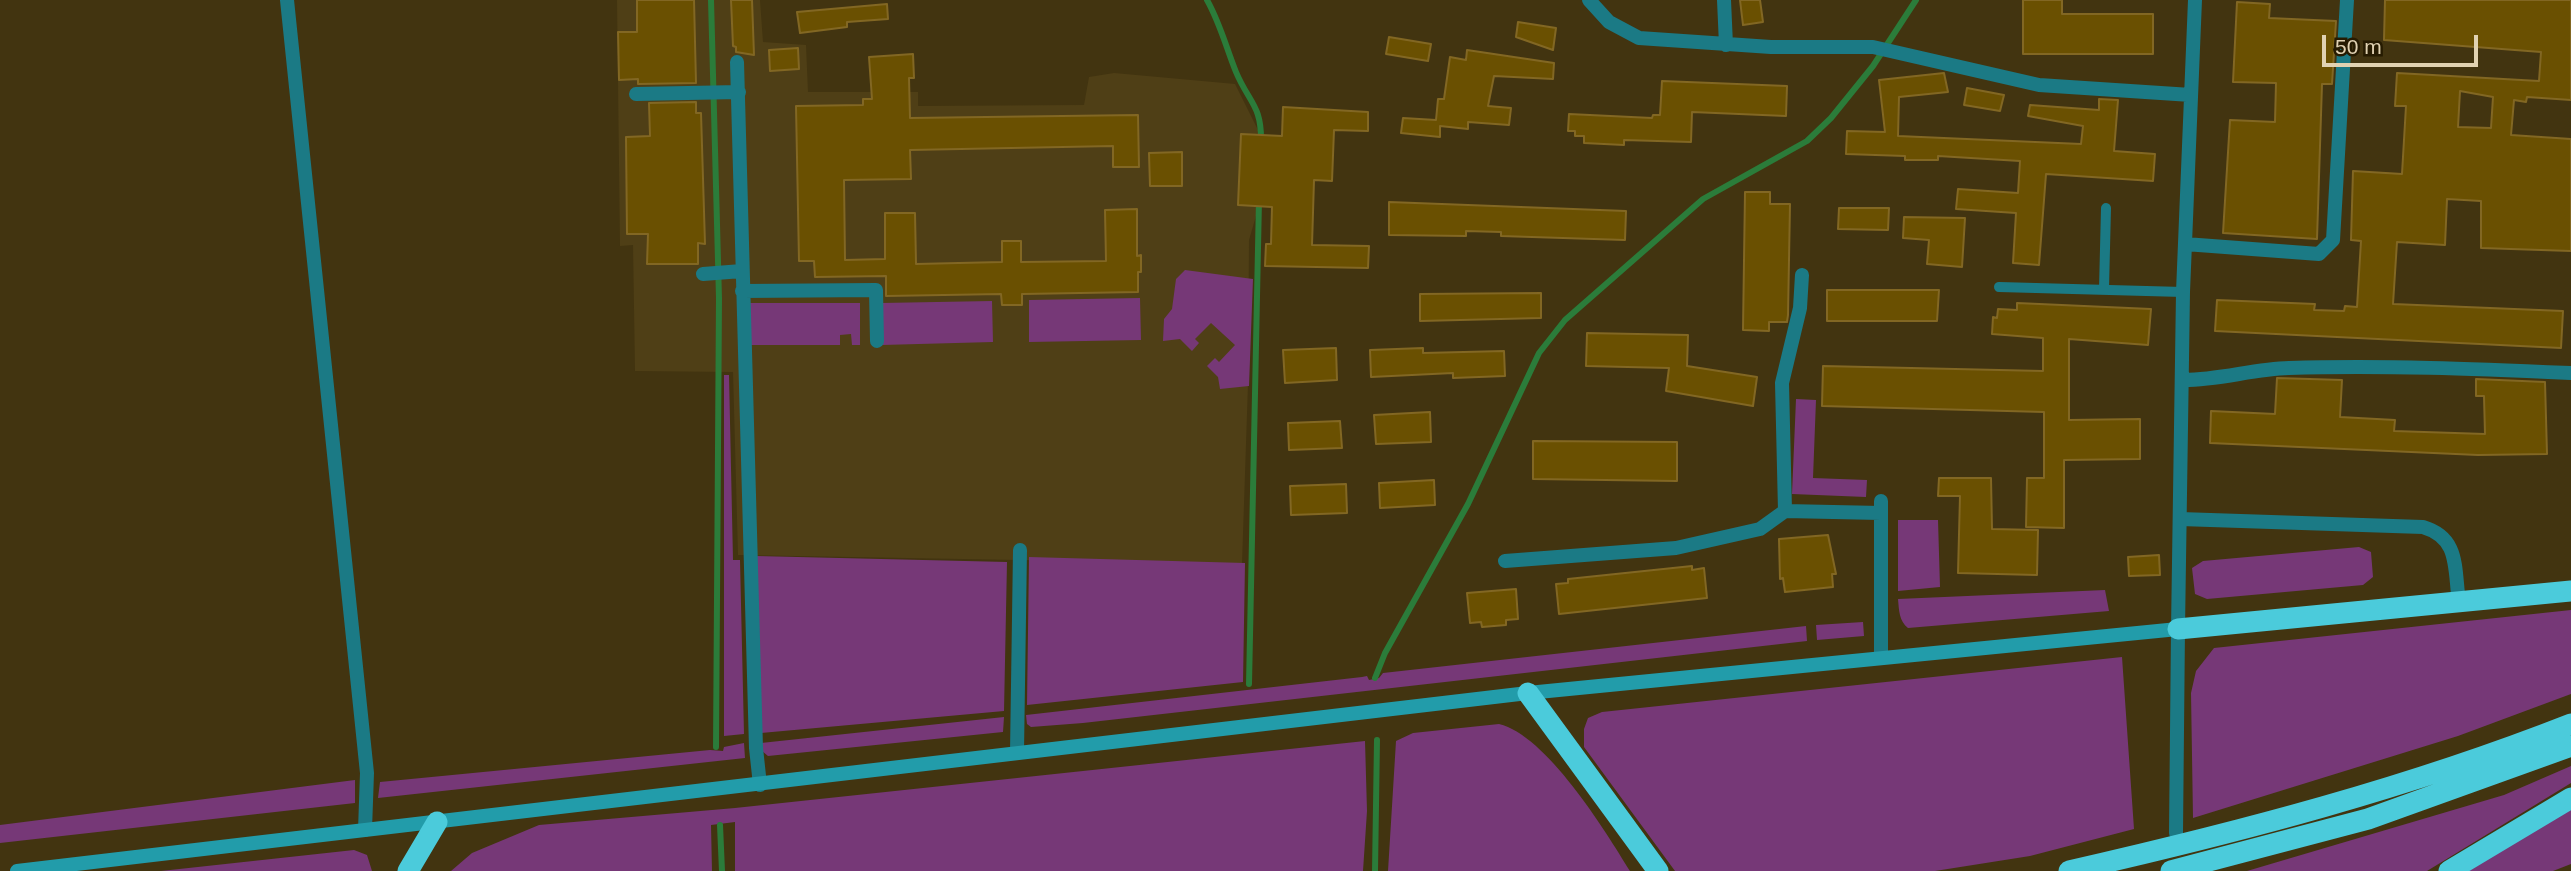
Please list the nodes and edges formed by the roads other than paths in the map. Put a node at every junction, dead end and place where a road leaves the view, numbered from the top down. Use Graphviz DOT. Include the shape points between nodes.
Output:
graph roads {
  1 [pos="287,0"];
  2 [pos="1589,0"];
  3 [pos="1724,0"];
  4 [pos="2195,0"];
  5 [pos="2347,0"];
  6 [pos="1726,45"];
  7 [pos="737,62"];
  8 [pos="732,92"];
  9 [pos="636,94"];
  10 [pos="2191,95"];
  11 [pos="2106,208"];
  12 [pos="2185,244"];
  13 [pos="742,271"];
  14 [pos="713,273"];
  15 [pos="1802,275"];
  16 [pos="1999,287"];
  17 [pos="2104,289"];
  18 [pos="742,291"];
  19 [pos="2183,292"];
  20 [pos="877,341"];
  21 [pos="2571,373"];
  22 [pos="2184,380"];
  23 [pos="1785,511"];
  24 [pos="2180,519"];
  25 [pos="1020,550"];
  26 [pos="1505,561"];
  27 [pos="2571,591"];
  28 [pos="2459,601"];
  29 [pos="2178,629"];
  30 [pos="1881,658"];
  31 [pos="1528,693"];
  32 [pos="2571,724"];
  33 [pos="2571,746"];
  34 [pos="1017,752"];
  35 [pos="760,785"];
  36 [pos="2571,798"];
  37 [pos="437,822"];
  38 [pos="365,830"];
  39 [pos="2176,833"];
  40 [pos="17,871"];
  41 [pos="408,871"];
  42 [pos="1658,871"];
  43 [pos="2069,871"];
  44 [pos="2171,871"];
  45 [pos="2449,871"];
  1 -- 38 [label="street" via="368,773"];
  2 -- 6 [label="street" via="1609,22 1639,38"];
  3 -- 6 [label="street"];
  4 -- 10 [label="street"];
  5 -- 12 [label="street" via="2329,247 2319,254"];
  6 -- 10 [label="street" via="1873,47 2039,85"];
  7 -- 8 [label="street"];
  8 -- 9 [label="street"];
  8 -- 13 [label="street"];
  10 -- 12 [label="street"];
  11 -- 17 [label="lane"];
  12 -- 19 [label="street"];
  13 -- 14 [label="street"];
  13 -- 18 [label="street"];
  15 -- 23 [label="street" via="1800,308 1782,383"];
  16 -- 17 [label="lane"];
  17 -- 19 [label="lane"];
  18 -- 20 [label="street" via="876,290"];
  18 -- 35 [label="street"];
  19 -- 22 [label="street"];
  21 -- 22 [label="street" via="2382,365 2267,369 2213,380"];
  22 -- 24 [label="street"];
  23 -- 26 [label="street" via="1760,529 1676,548"];
  23 -- 30 [label="street" via="1881,507"];
  24 -- 28 [label="street" via="2423,527 2439,532 2451,544"];
  24 -- 29 [label="street"];
  25 -- 34 [label="street"];
  27 -- 28 [label="highway"];
  28 -- 29 [label="highway"];
  29 -- 30 [label="main road"];
  29 -- 39 [label="street"];
  30 -- 31 [label="main road"];
  31 -- 34 [label="main road"];
  31 -- 42 [label="highway"];
  32 -- 43 [label="highway" via="2357,798"];
  33 -- 44 [label="highway" via="2368,819"];
  34 -- 35 [label="main road"];
  35 -- 37 [label="main road"];
  36 -- 45 [label="highway"];
  37 -- 38 [label="main road"];
  37 -- 41 [label="highway"];
  38 -- 40 [label="main road"];
}
